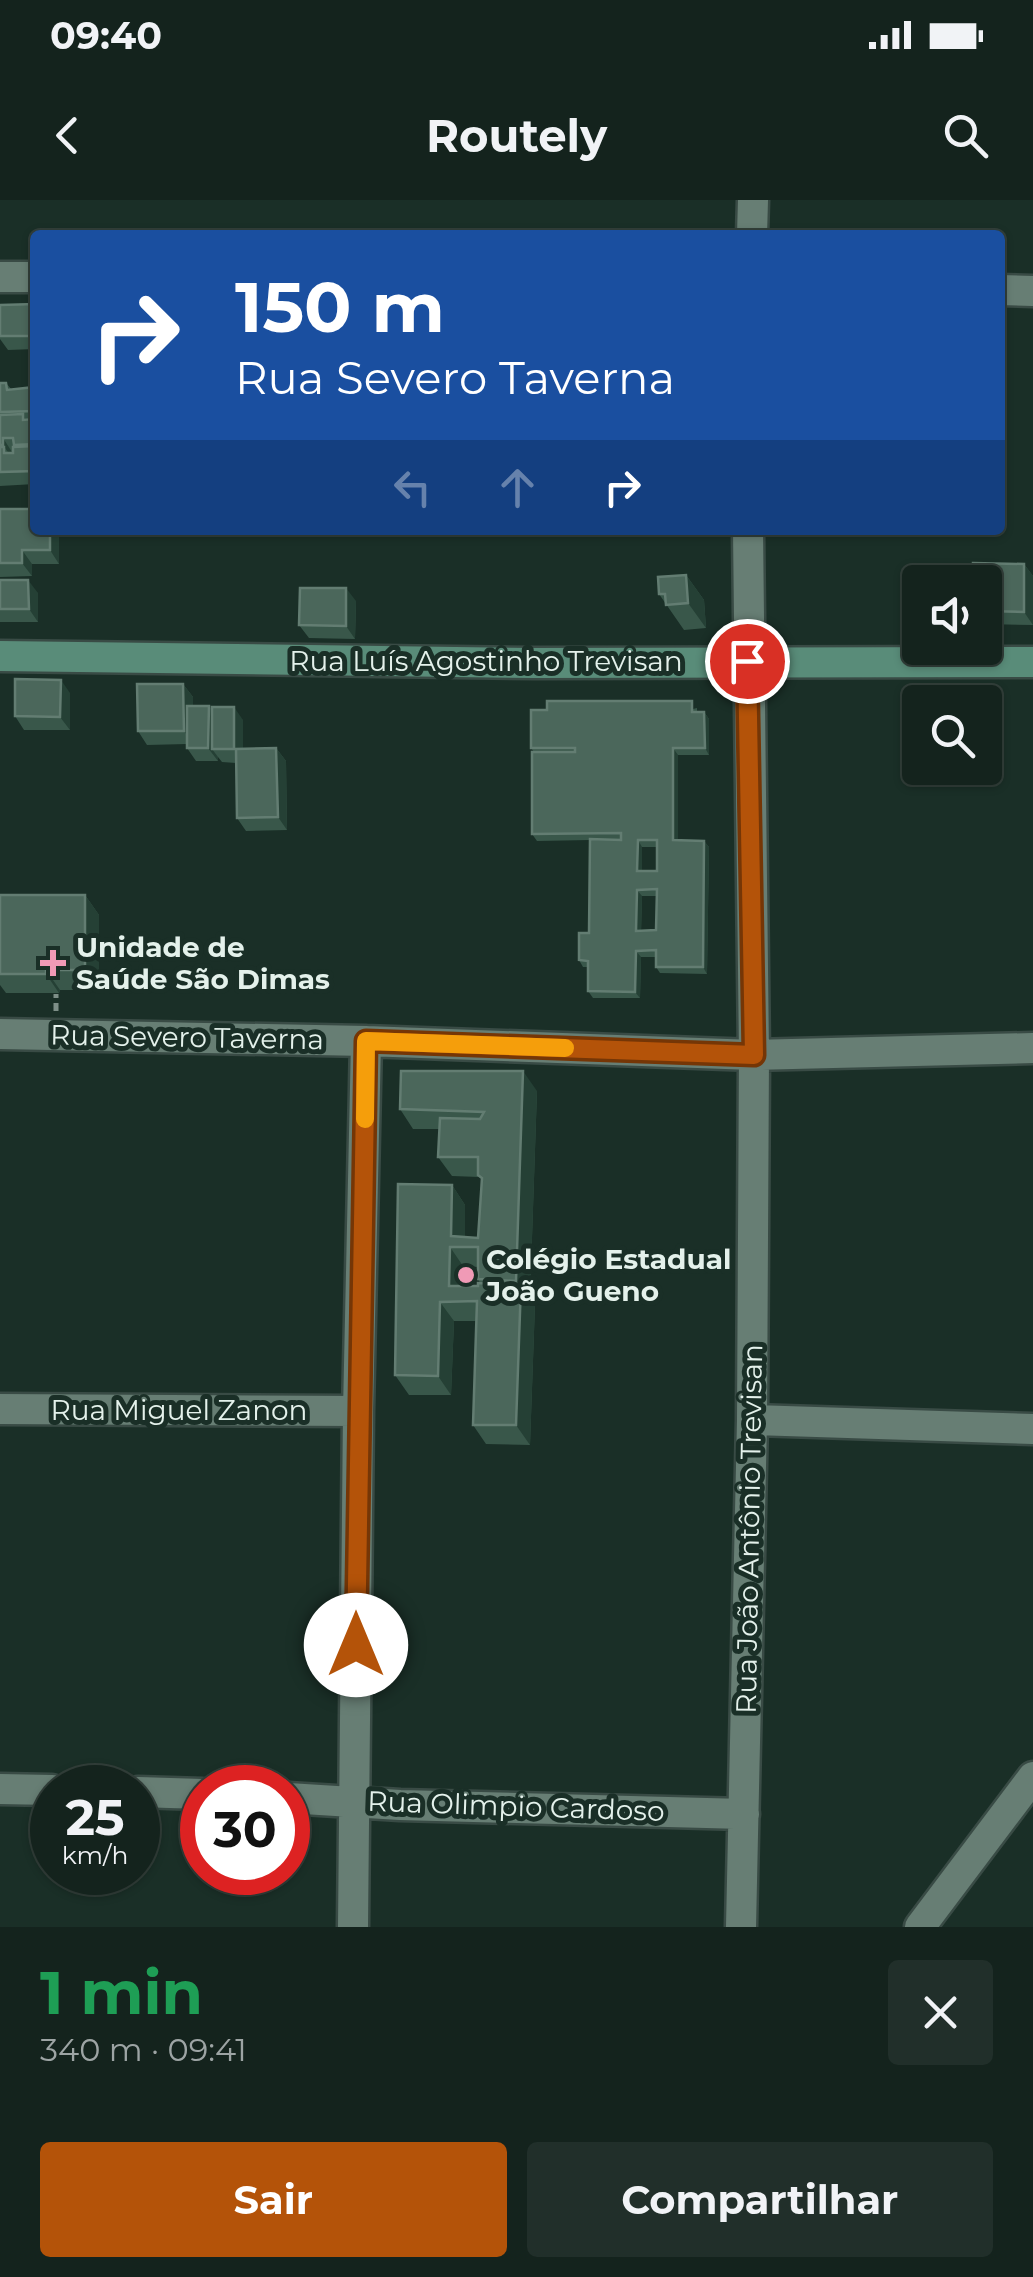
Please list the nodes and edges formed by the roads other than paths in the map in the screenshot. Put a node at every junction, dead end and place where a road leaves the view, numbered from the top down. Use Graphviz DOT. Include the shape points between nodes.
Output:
graph roads {
  1 [pos="753,200"];
  2 [pos="752,230"];
  3 [pos="0,277"];
  4 [pos="30,277"];
  5 [pos="1005,290"];
  6 [pos="1033,291"];
  7 [pos="748,535"];
  8 [pos="0,656"];
  9 [pos="747,661"];
  10 [pos="1033,662"];
  11 [pos="0,1034"];
  12 [pos="366,1041"];
  13 [pos="1033,1048"];
  14 [pos="754,1055"];
  15 [pos="0,1409"];
  16 [pos="358,1412"];
  17 [pos="752,1420"];
  18 [pos="1033,1429"];
  19 [pos="1033,1778"];
  20 [pos="0,1789"];
  21 [pos="30,1790"];
  22 [pos="310,1799"];
  23 [pos="355,1800"];
  24 [pos="744,1814"];
  25 [pos="931,1922"];
  26 [pos="354,1927"];
  27 [pos="741,1927"];
  1 -- 2 [label="street"];
  3 -- 4 [label="street"];
  5 -- 6 [label="street"];
  7 -- 9 [label="street, Rua João Antônio Trevisan"];
  8 -- 9 [label="street, Rua Luís Agostinho Trevisan"];
  9 -- 10 [label="street, Rua Luís Agostinho Trevisan"];
  9 -- 14 [label="street, Rua João Antônio Trevisan"];
  11 -- 12 [label="street, Rua Severo Taverna"];
  12 -- 14 [label="street, Rua Severo Taverna"];
  12 -- 16 [label="street"];
  13 -- 14 [label="street, Rua Severo Taverna"];
  14 -- 17 [label="street, Rua João Antônio Trevisan"];
  15 -- 16 [label="street, Rua Miguel Zanon"];
  16 -- 23 [label="street"];
  17 -- 18 [label="street"];
  17 -- 24 [label="street, Rua João Antônio Trevisan"];
  19 -- 25 [label="street"];
  20 -- 21 [label="street"];
  22 -- 23 [label="street, Rua Olimpio Cardoso"];
  23 -- 24 [label="street, Rua Olimpio Cardoso"];
  23 -- 26 [label="street"];
  24 -- 27 [label="street, Rua João Antônio Trevisan"];
}
